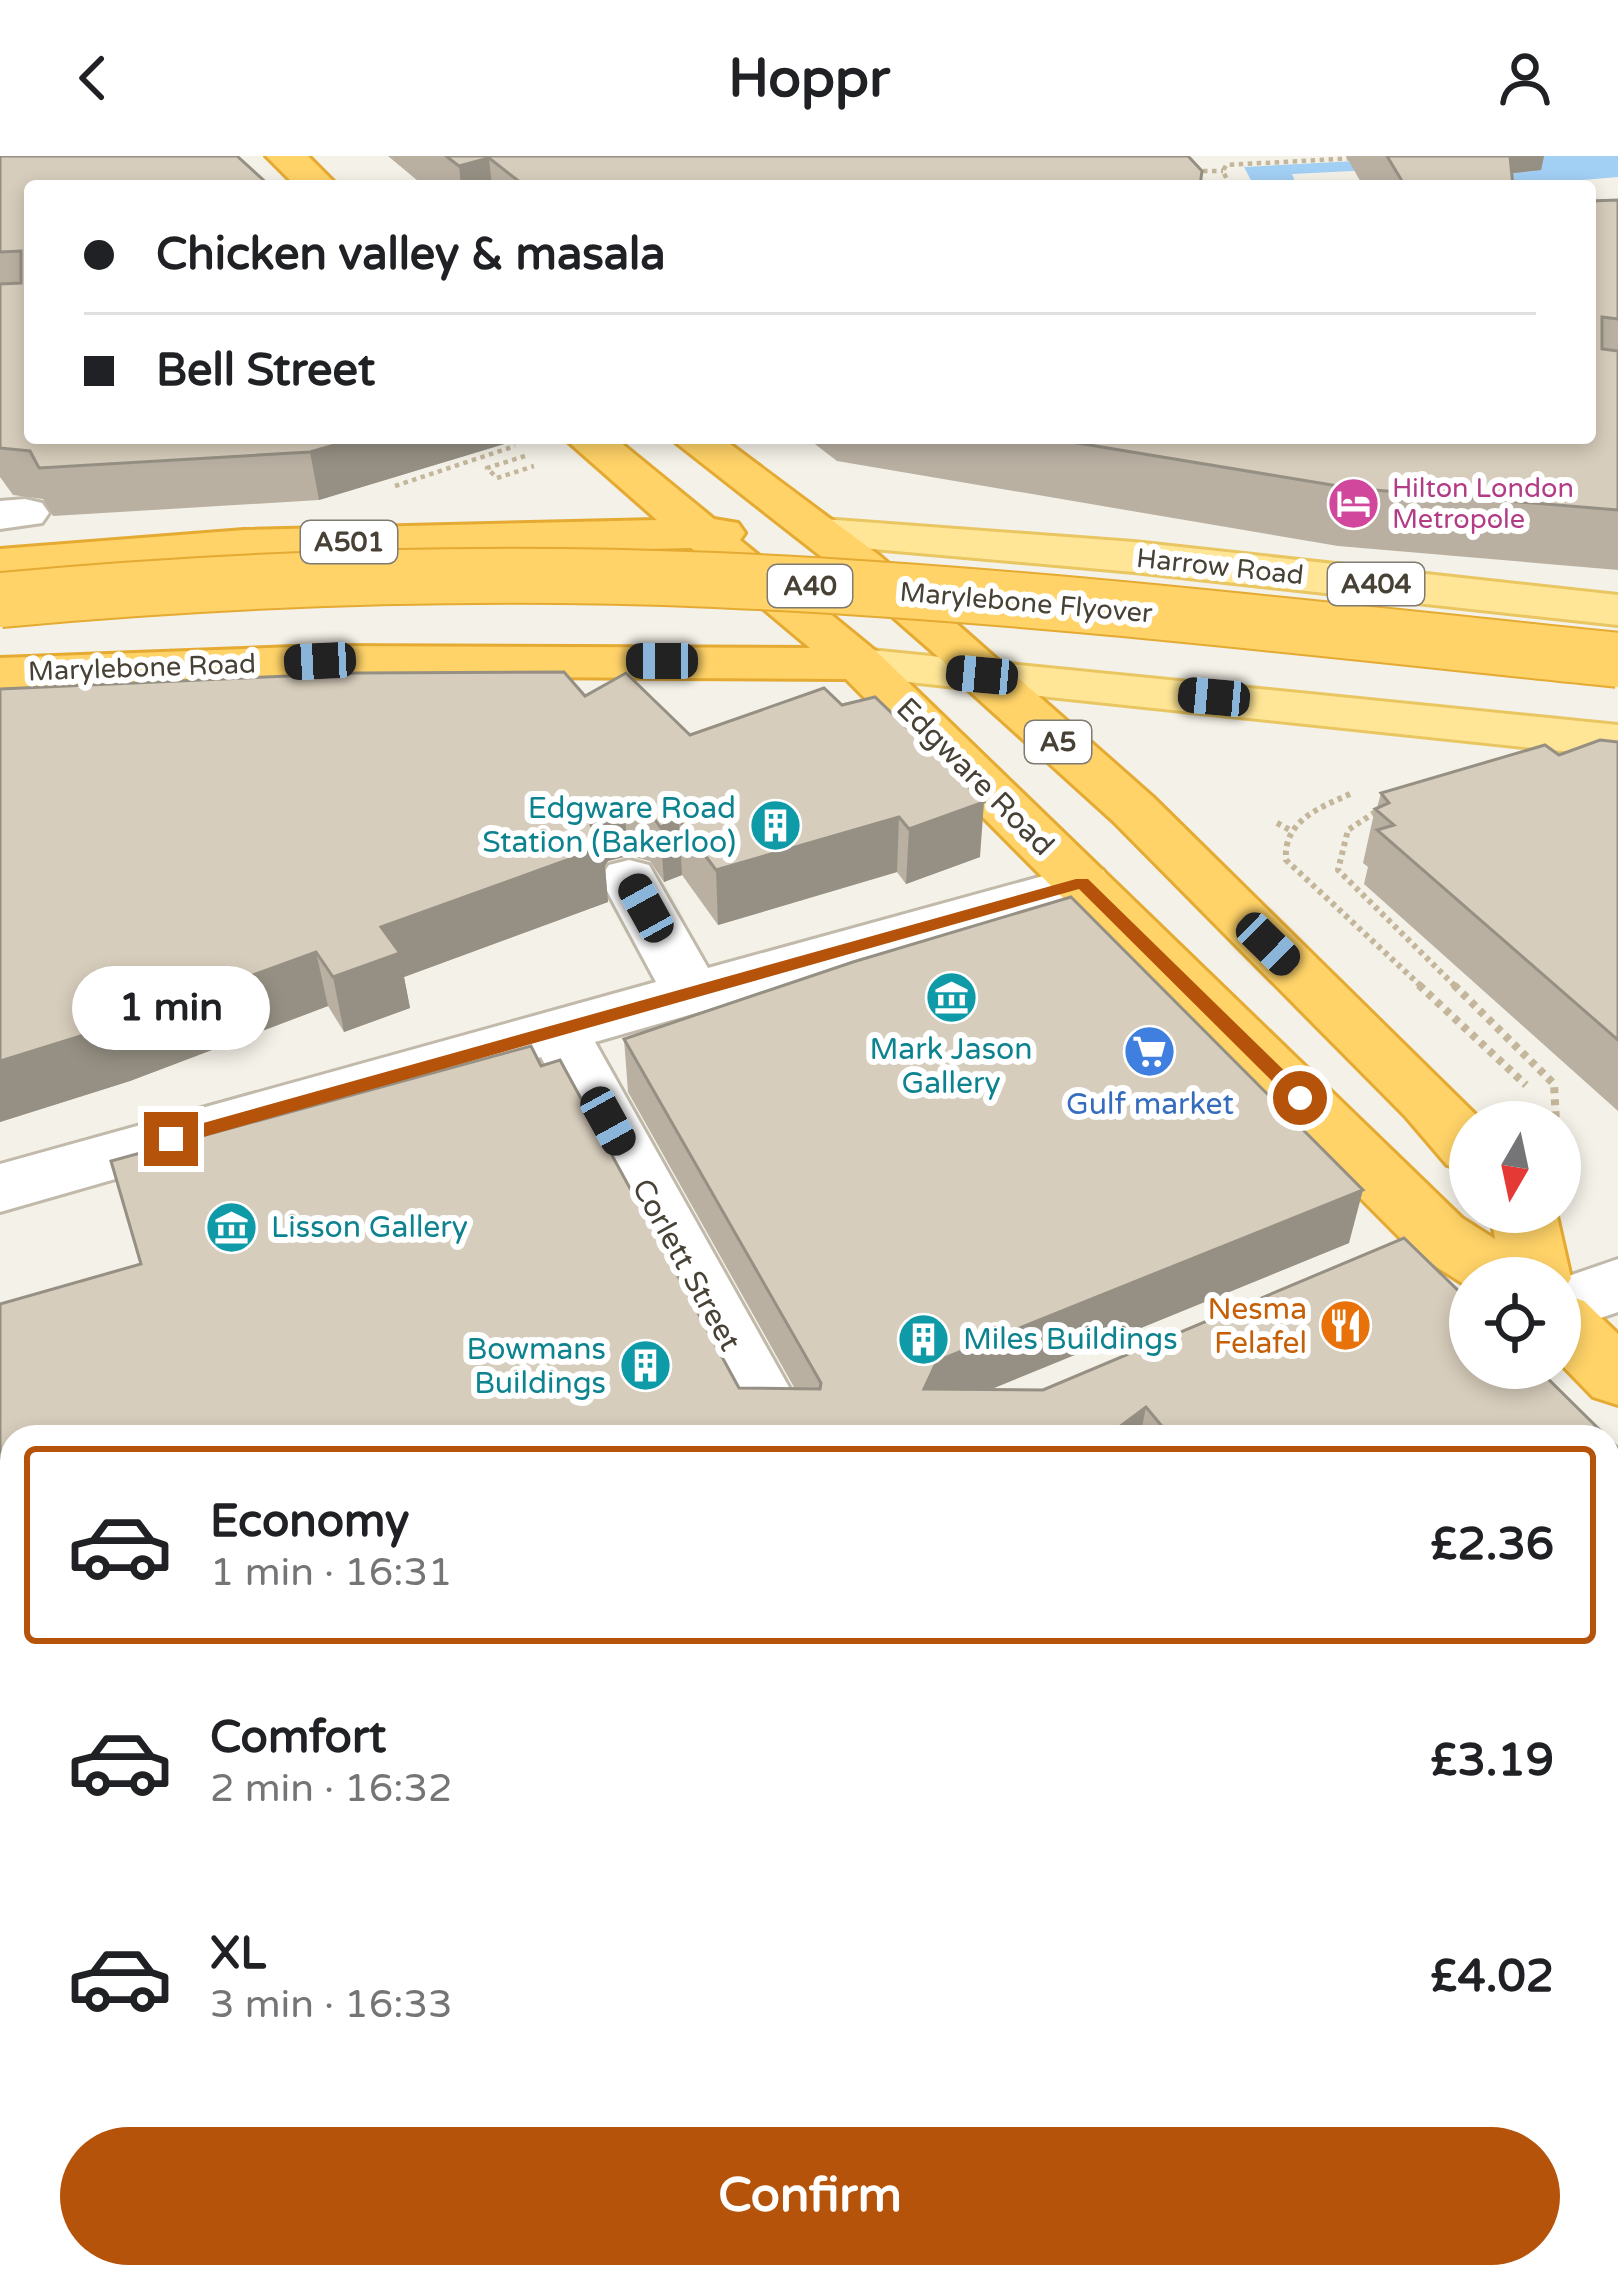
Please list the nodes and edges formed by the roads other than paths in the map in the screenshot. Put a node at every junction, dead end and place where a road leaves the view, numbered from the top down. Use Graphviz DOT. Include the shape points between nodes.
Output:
graph roads {
  1 [pos="285,156"];
  2 [pos="312,180"];
  3 [pos="594,444"];
  4 [pos="701,444"];
  5 [pos="699,533"];
  6 [pos="822,533"];
  7 [pos="0,564"];
  8 [pos="0,600"];
  9 [pos="1618,610"];
  10 [pos="0,637"];
  11 [pos="1618,660"];
  12 [pos="860,664"];
  13 [pos="0,674"];
  14 [pos="982,675"];
  15 [pos="1618,699"];
  16 [pos="1618,741"];
  17 [pos="629,878"];
  18 [pos="1067,888"];
  19 [pos="691,991"];
  20 [pos="557,1029"];
  21 [pos="1449,1125"];
  22 [pos="0,1188"];
  23 [pos="1439,1236"];
  24 [pos="1472,1257"];
  25 [pos="1376,1263"];
  26 [pos="1618,1286"];
  27 [pos="1581,1299"];
  28 [pos="1581,1341"];
  29 [pos="1618,1378"];
  30 [pos="774,1425"];
  1 -- 2 [label="highway"];
  3 -- 5 [label="highway, Edgware Road"];
  4 -- 6 [label="highway, A5"];
  5 -- 6 [label="highway, A501"];
  5 -- 7 [label="highway, A501" via="244,544"];
  5 -- 12 [label="highway, Edgware Road"];
  6 -- 9 [label="main road, Harrow Road / A404" via="1134,557"];
  6 -- 14 [label="highway, A5"];
  8 -- 11 [label="highway, Marylebone Flyover / A40, bridge" via="340,580 750,583 951,594"];
  10 -- 15 [label="highway, Marylebone Flyover / A40" via="355,618 718,622 975,636"];
  12 -- 13 [label="highway, Marylebone Road" via="320,661"];
  12 -- 14 [label="main road"];
  12 -- 18 [label="highway, Edgware Road"];
  14 -- 16 [label="main road"];
  14 -- 21 [label="highway, A5" via="1149,825"];
  17 -- 19 [label="street"];
  18 -- 19 [label="street"];
  18 -- 23 [label="highway, Edgware Road"];
  19 -- 20 [label="street"];
  20 -- 22 [label="street"];
  20 -- 30 [label="street, Corlett Street"];
  23 -- 24 [label="highway, Edgware Road"];
  23 -- 25 [label="street"];
  26 -- 27 [label="street"];
  28 -- 29 [label="highway"];
}
